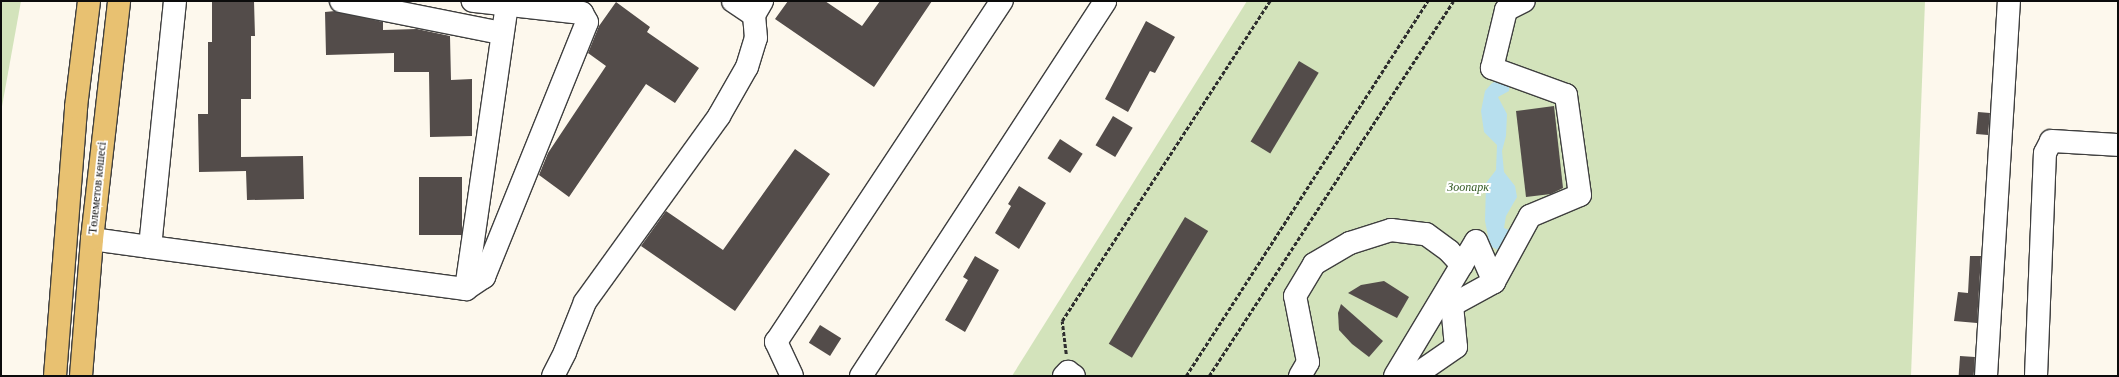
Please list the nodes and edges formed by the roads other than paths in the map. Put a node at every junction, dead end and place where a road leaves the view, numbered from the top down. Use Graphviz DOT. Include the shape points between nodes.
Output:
graph roads {
  1 [pos="89,1"];
  2 [pos="119,1"];
  3 [pos="175,1"];
  4 [pos="341,1"];
  5 [pos="473,1"];
  6 [pos="733,1"];
  7 [pos="1002,1"];
  8 [pos="1105,1"];
  9 [pos="1524,1"];
  10 [pos="2009,1"];
  11 [pos="534,5"];
  12 [pos="507,6"];
  13 [pos="758,8"];
  14 [pos="501,33"];
  15 [pos="2118,145"];
  16 [pos="92,239"];
  17 [pos="150,247"];
  18 [pos="1462,265"];
  19 [pos="1494,282"];
  20 [pos="466,289"];
  21 [pos="55,376"];
  22 [pos="81,376"];
  23 [pos="553,376"];
  24 [pos="792,376"];
  25 [pos="861,376"];
  26 [pos="1300,376"];
  27 [pos="1396,376"];
  28 [pos="1414,376"];
  29 [pos="1986,376"];
  30 [pos="2036,376"];
  1 -- 21 [label="main road" via="76,107"];
  2 -- 16 [label="main road, Төлеметов көшесі"];
  3 -- 17 [label="street"];
  4 -- 14 [label="street"];
  5 -- 12 [label="street"];
  6 -- 13 [label="street"];
  7 -- 24 [label="street" via="776,342"];
  8 -- 25 [label="street"];
  9 -- 19 [label="street" via="1506,10 1492,68 1566,95 1580,195 1530,216"];
  10 -- 29 [label="street"];
  11 -- 12 [label="street"];
  11 -- 20 [label="street" via="582,13 588,22 484,277"];
  12 -- 14 [label="street"];
  13 -- 23 [label="street" via="756,38 747,67 719,116 585,302"];
  14 -- 20 [label="street"];
  15 -- 30 [label="street" via="2051,142 2045,153"];
  16 -- 17 [label="street"];
  16 -- 22 [label="main road, Төлеметов көшесі"];
  17 -- 20 [label="street"];
  18 -- 19 [label="street" via="1476,242"];
  18 -- 26 [label="street" via="1449,251 1426,234 1391,230 1350,243 1314,264 1295,296 1308,362"];
  18 -- 27 [label="street"];
  19 -- 28 [label="street" via="1452,306 1456,348"];
}
